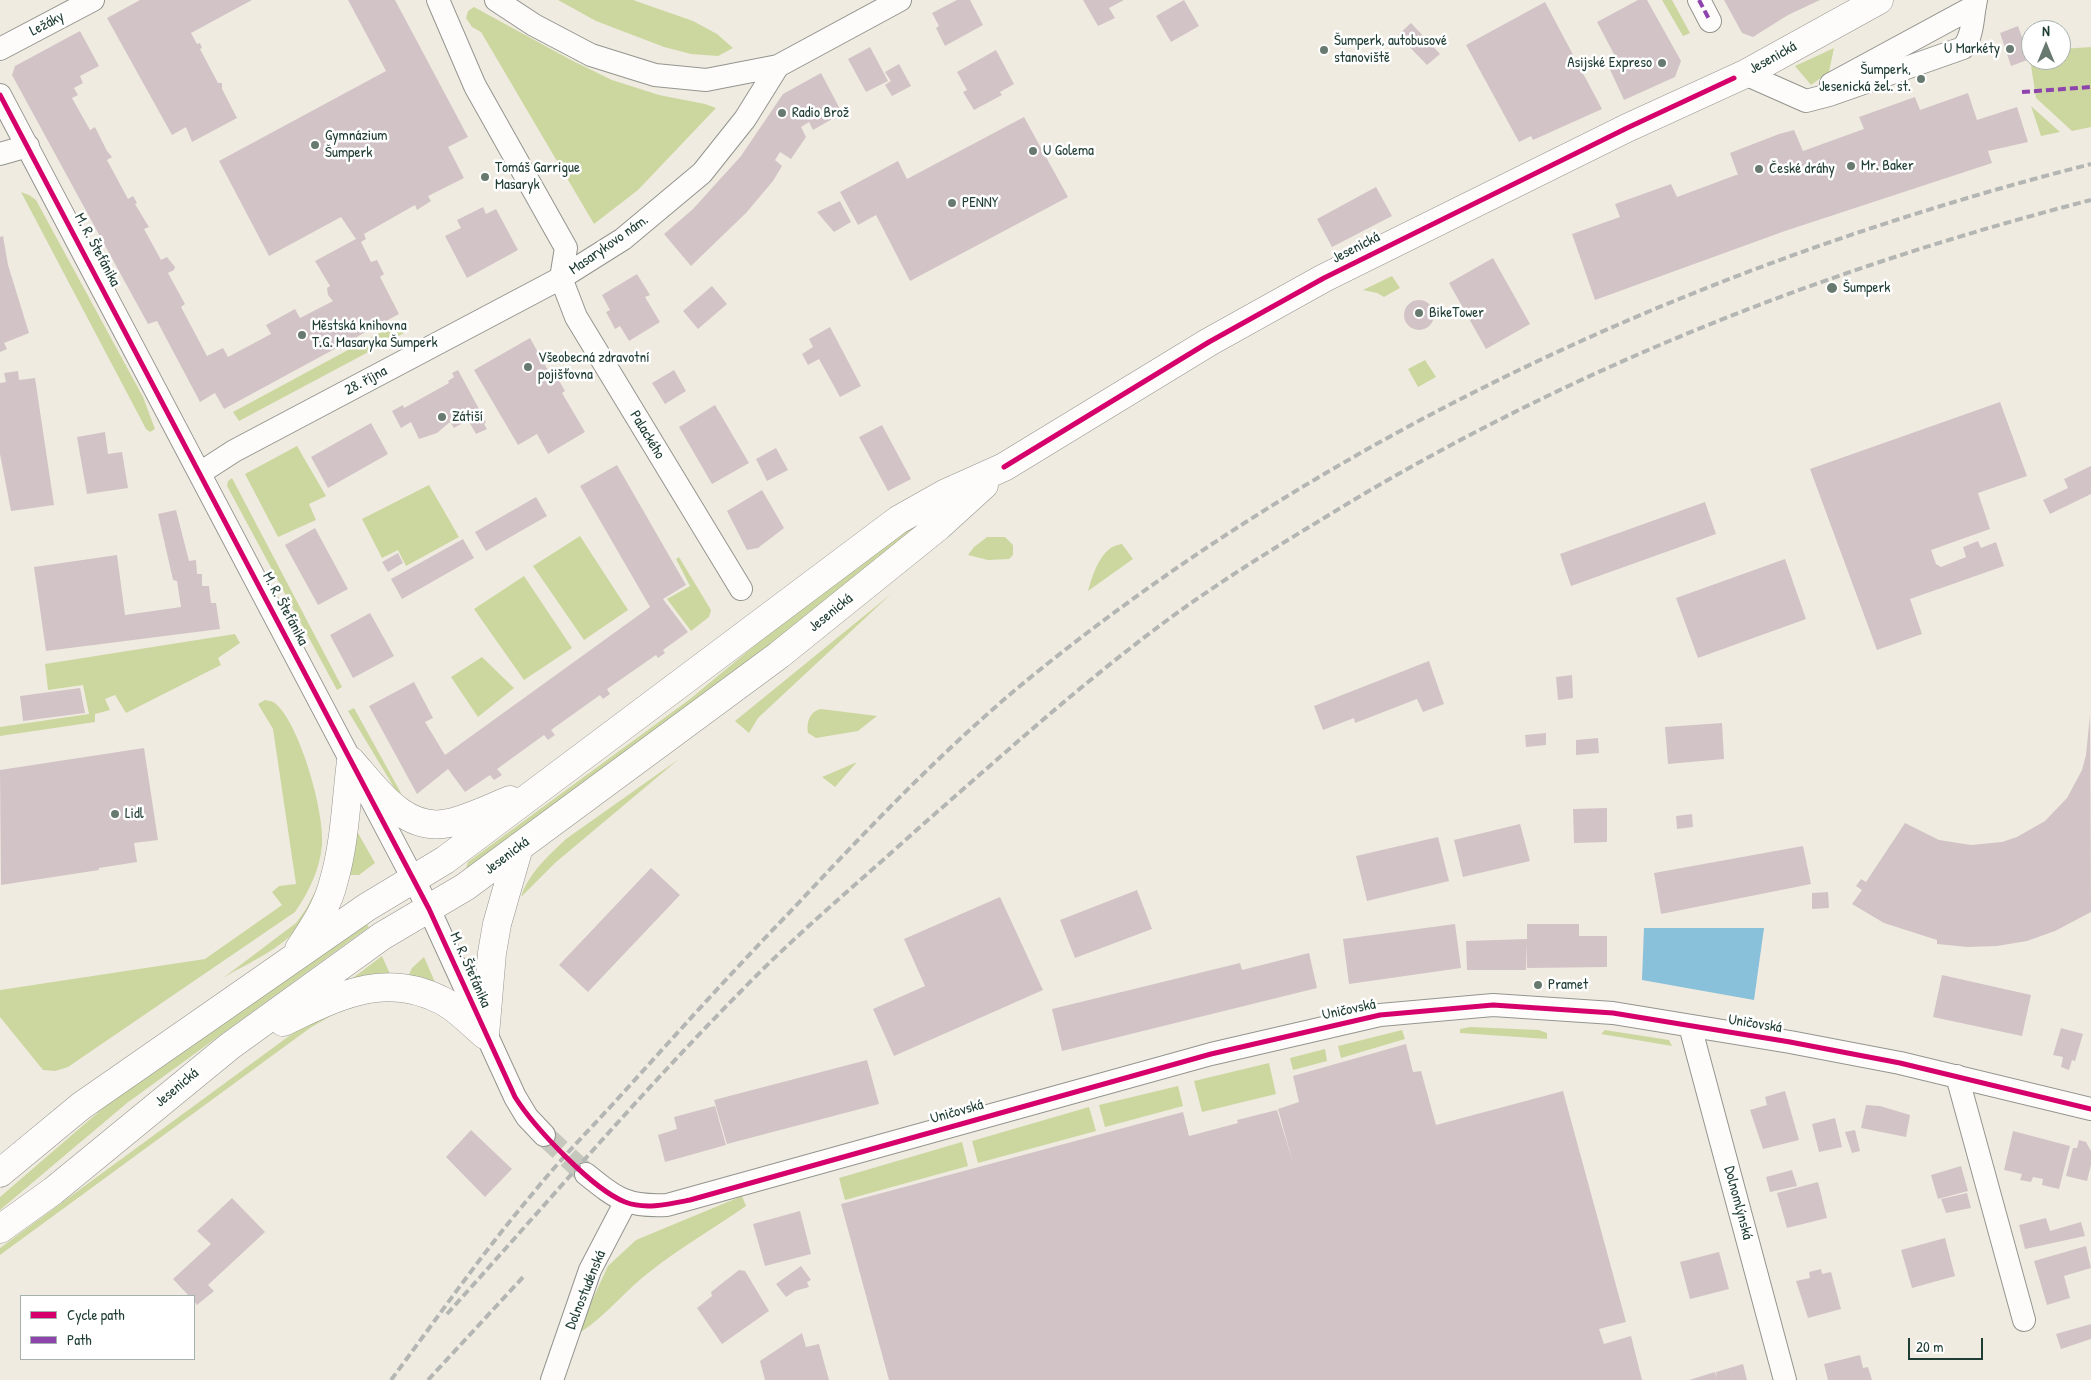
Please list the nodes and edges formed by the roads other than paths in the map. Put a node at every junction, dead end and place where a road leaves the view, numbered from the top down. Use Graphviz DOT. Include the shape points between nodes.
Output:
graph roads {
  1 [pos="93,0"];
  2 [pos="438,0"];
  3 [pos="496,0"];
  4 [pos="900,0"];
  5 [pos="1699,0"];
  6 [pos="1879,0"];
  7 [pos="1973,2"];
  8 [pos="1710,21"];
  9 [pos="0,49"];
  10 [pos="778,66"];
  11 [pos="1745,74"];
  12 [pos="0,95"];
  13 [pos="1806,101"];
  14 [pos="28,146"];
  15 [pos="0,154"];
  16 [pos="560,278"];
  17 [pos="1004,467"];
  18 [pos="200,473"];
  19 [pos="741,588"];
  20 [pos="351,761"];
  21 [pos="540,788"];
  22 [pos="519,847"];
  23 [pos="413,880"];
  24 [pos="428,909"];
  25 [pos="292,960"];
  26 [pos="1690,1026"];
  27 [pos="485,1035"];
  28 [pos="230,1046"];
  29 [pos="1957,1076"];
  30 [pos="2091,1109"];
  31 [pos="544,1135"];
  32 [pos="0,1173"];
  33 [pos="586,1174"];
  34 [pos="625,1202"];
  35 [pos="0,1229"];
  36 [pos="2024,1320"];
  37 [pos="552,1380"];
  38 [pos="1786,1380"];
  1 -- 9 [label="street, Ležáky"];
  2 -- 16 [label="street, Masarykovo nám." via="475,86 566,248"];
  3 -- 10 [label="street, Masarykovo nám." via="534,25 591,55 655,75 706,80"];
  4 -- 10 [label="street, Masarykovo nám."];
  5 -- 8 [label="street"];
  6 -- 11 [label="main road, Jesenická"];
  7 -- 13 [label="street"];
  7 -- 13 [label="street" via="1973,25 1963,48"];
  10 -- 16 [label="street, Masarykovo nám." via="745,119 702,173 623,239"];
  11 -- 13 [label="street"];
  11 -- 17 [label="main road, Jesenická" via="1627,128 1324,278 1209,342"];
  12 -- 14 [label="street, M. R. Štefánika"];
  14 -- 15 [label="street"];
  14 -- 18 [label="street, M. R. Štefánika"];
  16 -- 18 [label="street, 28. října" via="234,451"];
  16 -- 19 [label="street, Palackého" via="576,318"];
  17 -- 21 [label="main road, Jesenická" via="922,506 877,534"];
  17 -- 22 [label="main road, Jesenická" via="939,526 779,654"];
  18 -- 20 [label="street, M. R. Štefánika"];
  20 -- 21 [label="main road" via="400,813 432,824 460,819"];
  20 -- 23 [label="street, M. R. Štefánika"];
  20 -- 25 [label="main road" via="342,846 334,880 314,926"];
  21 -- 23 [label="main road, Jesenická" via="445,860"];
  22 -- 24 [label="main road, Jesenická" via="465,888"];
  22 -- 27 [label="main road" via="492,953"];
  23 -- 24 [label="street, M. R. Štefánika"];
  23 -- 25 [label="main road, Jesenická"];
  24 -- 27 [label="street, M. R. Štefánika"];
  24 -- 28 [label="main road, Jesenická" via="382,936"];
  25 -- 32 [label="main road, Jesenická" via="81,1106"];
  26 -- 29 [label="street, Uničovská" via="1790,1042"];
  26 -- 34 [label="street, Uničovská" via="1603,1012 1493,1004 1380,1015 1211,1054 690,1200 646,1206"];
  26 -- 38 [label="street, Dolnomlýnská"];
  27 -- 28 [label="main road" via="445,1002 419,990 377,986 331,1000"];
  27 -- 31 [label="street, M. R. Štefánika" via="515,1097 527,1117"];
  28 -- 35 [label="main road, Jesenická" via="64,1182"];
  29 -- 30 [label="street, Uničovská"];
  29 -- 36 [label="street"];
  33 -- 34 [label="street"];
  34 -- 37 [label="street, Dolnostudénská" via="590,1270"];
}
